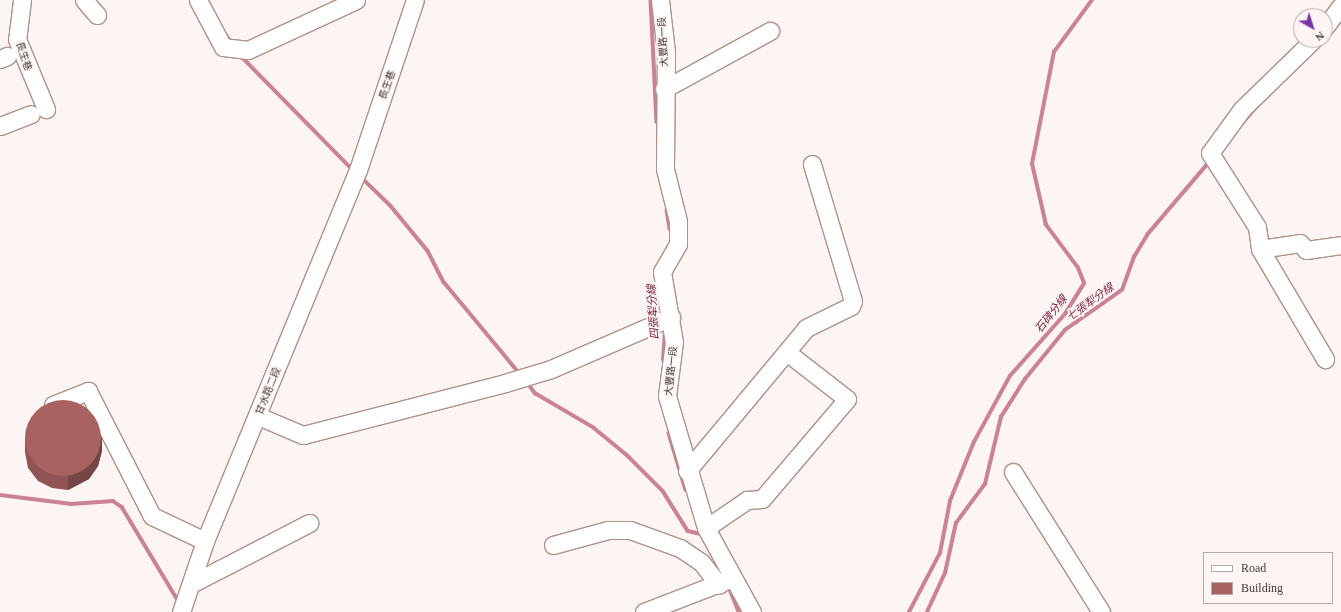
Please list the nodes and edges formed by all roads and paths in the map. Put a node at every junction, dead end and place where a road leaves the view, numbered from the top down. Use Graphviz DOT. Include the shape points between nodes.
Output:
graph roads {
  1 [pos="22,0"];
  2 [pos="84,0"];
  3 [pos="198,0"];
  4 [pos="356,0"];
  5 [pos="415,0"];
  6 [pos="660,0"];
  7 [pos="1341,6"];
  8 [pos="97,15"];
  9 [pos="1333,16"];
  10 [pos="770,31"];
  11 [pos="1305,48"];
  12 [pos="664,89"];
  13 [pos="0,126"];
  14 [pos="812,164"];
  15 [pos="358,170"];
  16 [pos="1341,245"];
  17 [pos="1260,249"];
  18 [pos="671,317"];
  19 [pos="788,353"];
  20 [pos="1325,359"];
  21 [pos="53,405"];
  22 [pos="258,416"];
  23 [pos="687,471"];
  24 [pos="1013,472"];
  25 [pos="309,523"];
  26 [pos="706,528"];
  27 [pos="206,541"];
  28 [pos="553,545"];
  29 [pos="735,576"];
  30 [pos="193,583"];
  31 [pos="719,585"];
  32 [pos="181,612"];
  33 [pos="644,612"];
  34 [pos="752,612"];
  35 [pos="1101,612"];
  1 -- 13 [label="street, 長生巷" via="17,39 38,112"];
  2 -- 8 [label="street"];
  3 -- 4 [label="street" via="222,47 248,50"];
  5 -- 15 [label="street, 長生巷"];
  6 -- 12 [label="street, 大豐路一段" via="666,52"];
  7 -- 9 [label="street"];
  10 -- 12 [label="street"];
  11 -- 17 [label="street" via="1242,109 1210,153 1257,227"];
  12 -- 18 [label="street, 大豐路一段" via="665,169 678,221 678,244 662,272"];
  14 -- 19 [label="street" via="853,301 851,306 806,328"];
  15 -- 22 [label="street, 甘水路二段"];
  16 -- 17 [label="street" via="1306,250 1300,243"];
  17 -- 20 [label="street"];
  18 -- 22 [label="street" via="551,369 303,435"];
  18 -- 23 [label="street, 大豐路一段" via="674,342 667,396"];
  19 -- 23 [label="street"];
  19 -- 26 [label="street" via="847,399 762,499 747,500"];
  21 -- 27 [label="street" via="88,390 152,516"];
  22 -- 27 [label="street, 甘水路二段"];
  23 -- 26 [label="street, 大豐路一段"];
  24 -- 35 [label="street"];
  25 -- 30 [label="street"];
  26 -- 29 [label="street, 大豐路一段"];
  27 -- 30 [label="street, 甘水路二段"];
  28 -- 31 [label="street" via="608,530 630,530 680,548 700,562"];
  29 -- 31 [label="street"];
  29 -- 34 [label="street, 大豐路一段"];
  30 -- 32 [label="street, 甘水路二段"];
  31 -- 33 [label="street"];
}
